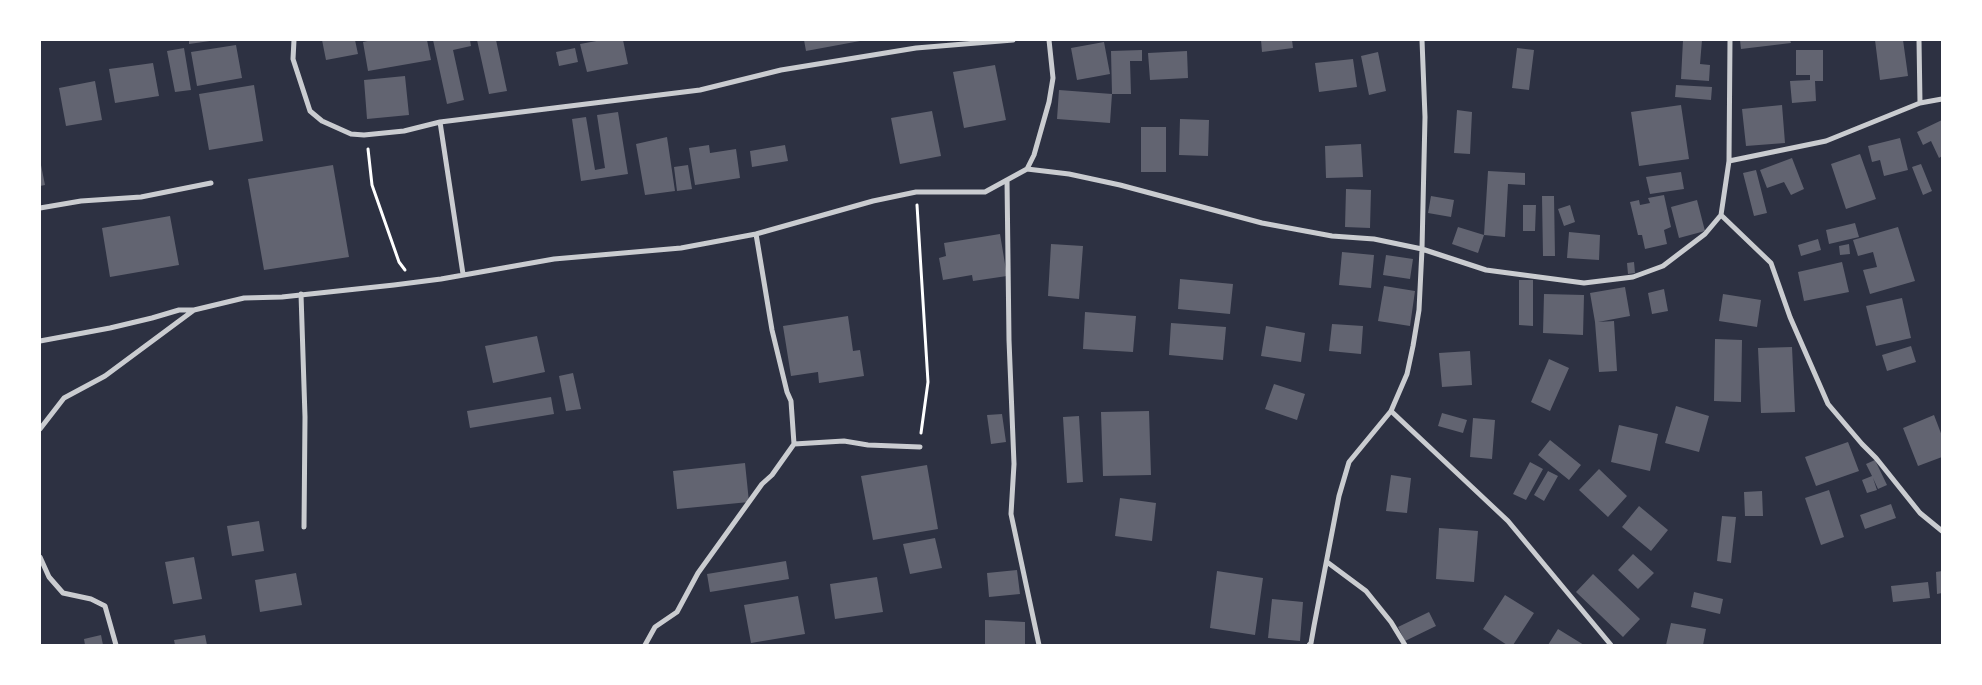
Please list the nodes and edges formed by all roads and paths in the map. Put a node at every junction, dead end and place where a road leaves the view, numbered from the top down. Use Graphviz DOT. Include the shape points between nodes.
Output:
graph roads {
  1 [pos="294,40"];
  2 [pos="1013,40"];
  3 [pos="1049,40"];
  4 [pos="1422,40"];
  5 [pos="1730,40"];
  6 [pos="1919,40"];
  7 [pos="1942,99"];
  8 [pos="1920,103"];
  9 [pos="440,122"];
  10 [pos="364,134"];
  11 [pos="1729,161"];
  12 [pos="1027,169"];
  13 [pos="1007,180"];
  14 [pos="211,183"];
  15 [pos="916,192"];
  16 [pos="40,208"];
  17 [pos="1721,215"];
  18 [pos="756,234"];
  19 [pos="1422,250"];
  20 [pos="463,274"];
  21 [pos="415,283"];
  22 [pos="301,294"];
  23 [pos="194,310"];
  24 [pos="40,341"];
  25 [pos="1391,411"];
  26 [pos="40,429"];
  27 [pos="794,444"];
  28 [pos="920,447"];
  29 [pos="304,527"];
  30 [pos="1942,531"];
  31 [pos="40,557"];
  32 [pos="1327,562"];
  33 [pos="116,645"];
  34 [pos="645,645"];
  35 [pos="1039,645"];
  36 [pos="1308,645"];
  37 [pos="1405,645"];
  38 [pos="1611,645"];
  1 -- 10 [label="street" via="293,59 310,111 322,121 350,134"];
  2 -- 9 [label="street" via="916,48 781,70 700,90"];
  3 -- 12 [label="street" via="1053,78 1049,102"];
  4 -- 19 [label="street" via="1425,116"];
  5 -- 11 [label="street"];
  6 -- 8 [label="street"];
  7 -- 8 [label="street"];
  8 -- 11 [label="street" via="1826,141"];
  9 -- 10 [label="street" via="404,131"];
  9 -- 20 [label="street"];
  10 -- 21 [label="path" via="379,207 398,262"];
  11 -- 17 [label="street"];
  12 -- 13 [label="street"];
  12 -- 19 [label="street" via="1120,185 1262,223 1332,236 1374,239"];
  13 -- 15 [label="street" via="985,192"];
  13 -- 35 [label="street" via="1014,464 1011,514"];
  14 -- 16 [label="street" via="141,197 81,201"];
  15 -- 18 [label="street"];
  15 -- 28 [label="path" via="928,382"];
  17 -- 19 [label="street" via="1704,234 1663,266 1613,281 1575,283 1486,270"];
  17 -- 30 [label="street" via="1771,263 1790,317 1828,404 1920,513"];
  18 -- 20 [label="street" via="681,248 554,259"];
  18 -- 27 [label="street" via="772,330 786,392 791,401"];
  19 -- 25 [label="street" via="1419,310 1413,346 1407,374"];
  20 -- 21 [label="street"];
  21 -- 22 [label="street"];
  22 -- 23 [label="street" via="244,298"];
  22 -- 29 [label="street"];
  23 -- 24 [label="street" via="178,310 136,322"];
  23 -- 26 [label="street" via="105,376 64,398"];
  25 -- 32 [label="street" via="1349,462"];
  25 -- 38 [label="street" via="1508,521"];
  27 -- 28 [label="street" via="844,441 868,446"];
  27 -- 34 [label="street" via="698,573 677,612 656,627"];
  31 -- 33 [label="street" via="49,577 63,593 105,606"];
  32 -- 36 [label="street"];
  32 -- 37 [label="street" via="1366,591"];
}
